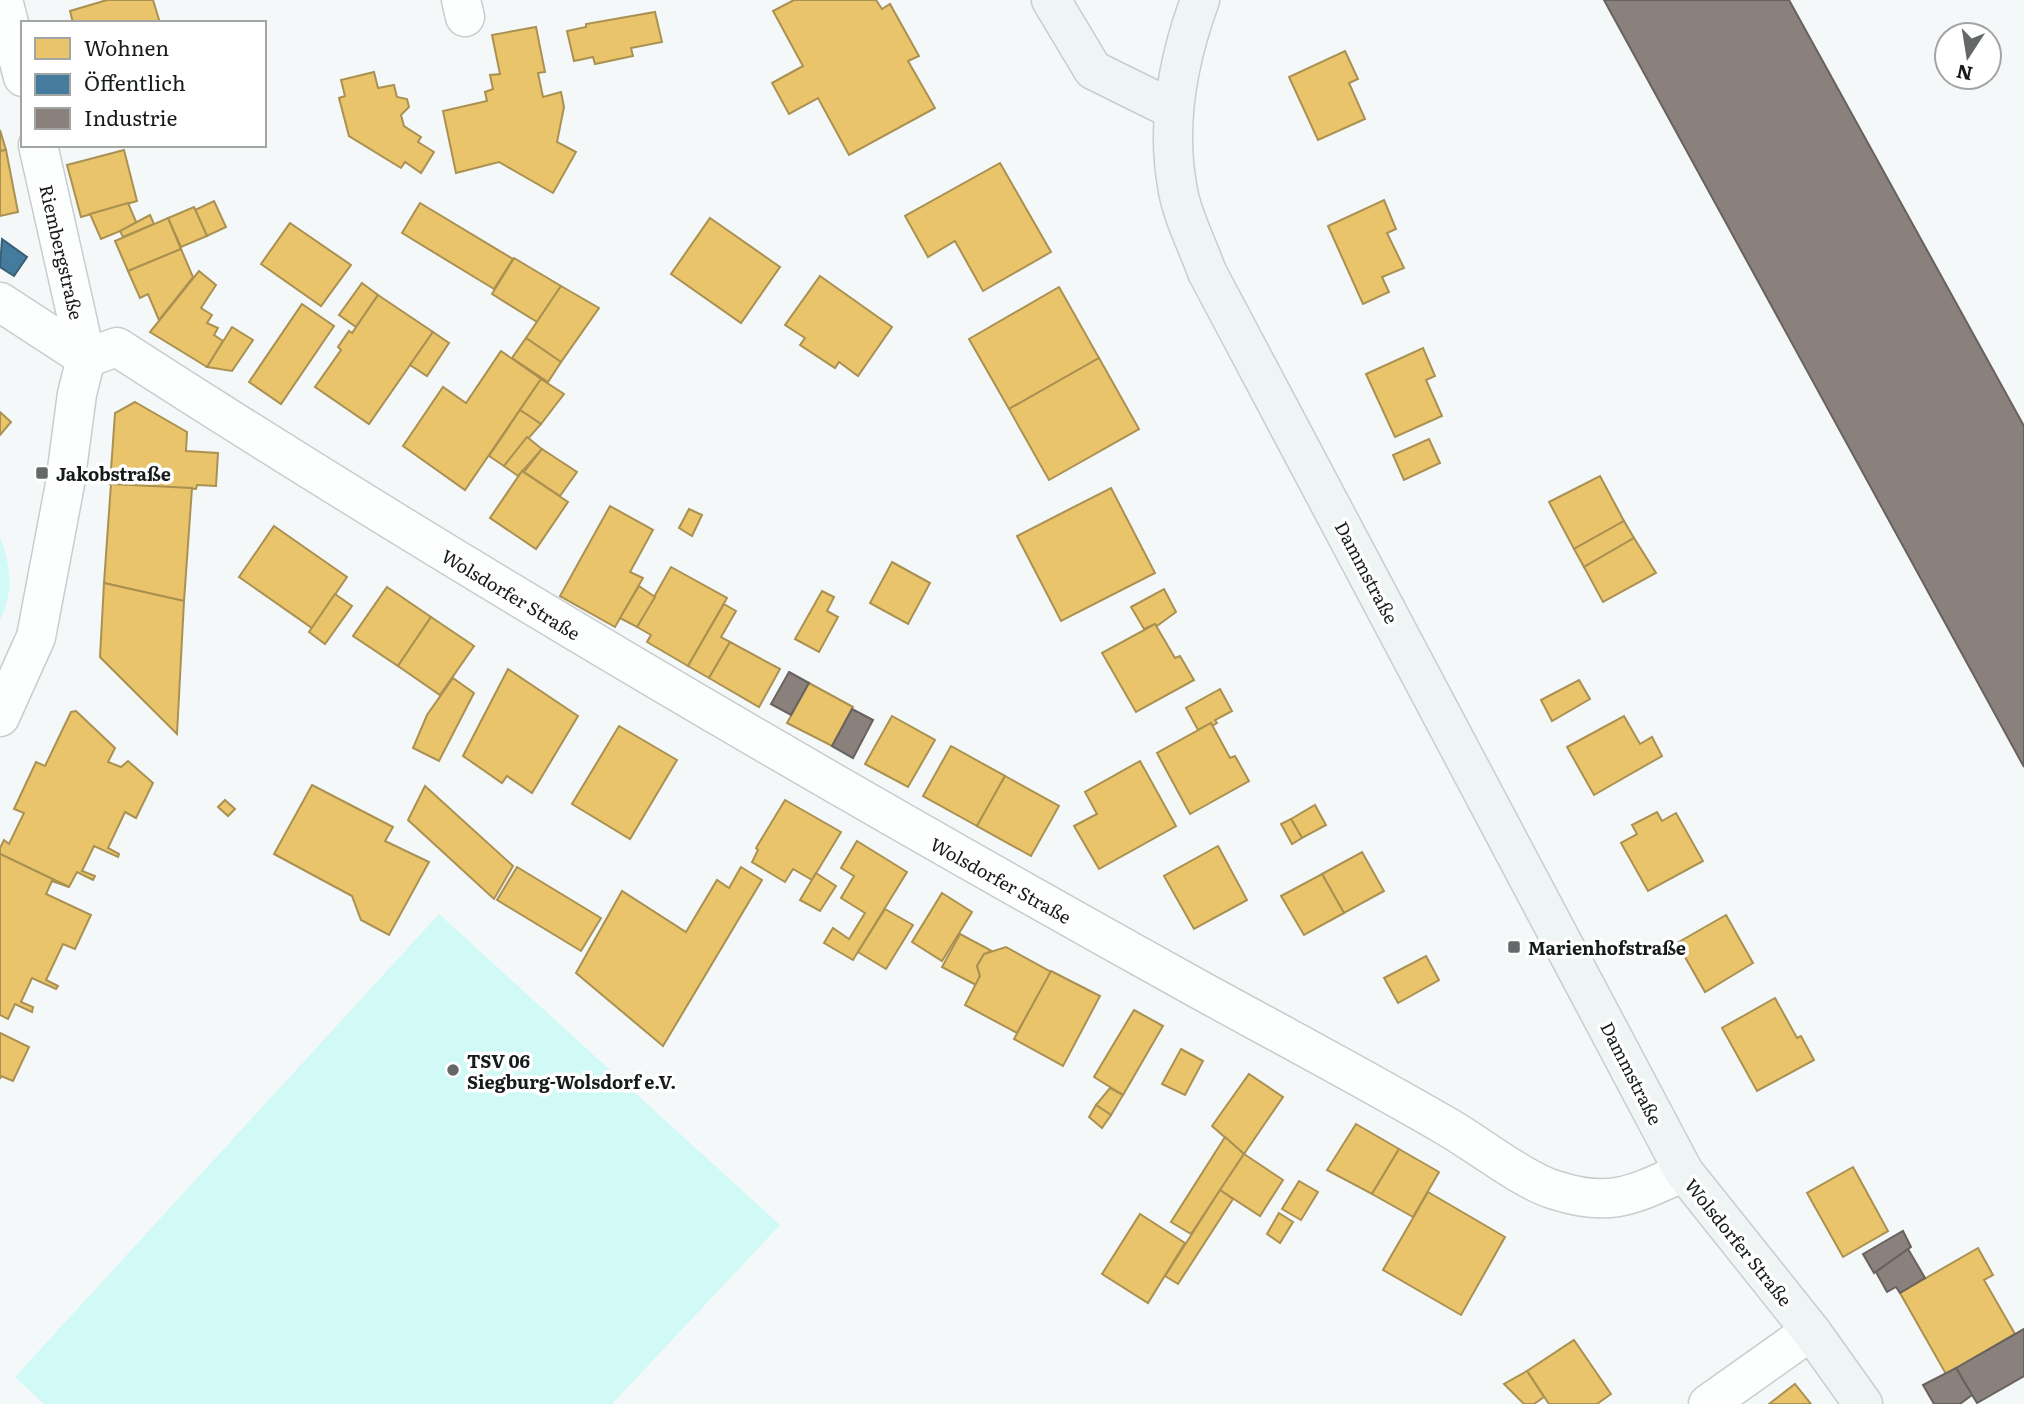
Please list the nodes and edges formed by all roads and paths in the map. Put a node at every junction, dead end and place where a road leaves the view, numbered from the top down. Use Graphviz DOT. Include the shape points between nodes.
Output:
graph roads {
  1 [pos="3,0"];
  2 [pos="1051,0"];
  3 [pos="1200,0"];
  4 [pos="21,69"];
  5 [pos="1172,109"];
  6 [pos="38,147"];
  7 [pos="0,302"];
  8 [pos="86,358"];
  9 [pos="0,717"];
  10 [pos="1684,1172"];
  11 [pos="1811,1331"];
  12 [pos="1708,1404"];
  13 [pos="1863,1404"];
  1 -- 4 [label="street"];
  2 -- 5 [label="street" via="1093,70"];
  3 -- 5 [label="street, Dammstraße" via="1187,36"];
  5 -- 10 [label="street, Dammstraße" via="1177,187 1207,272"];
  6 -- 8 [label="street, Riembergstraße"];
  7 -- 8 [label="street"];
  8 -- 9 [label="street" via="36,637"];
  8 -- 10 [label="street, Wolsdorfer Straße" via="117,347 545,616 930,840 1446,1126 1550,1189 1603,1202"];
  10 -- 11 [label="street, Wolsdorfer Straße"];
  11 -- 12 [label="street"];
  11 -- 13 [label="street, Wolsdorfer Straße"];
}
